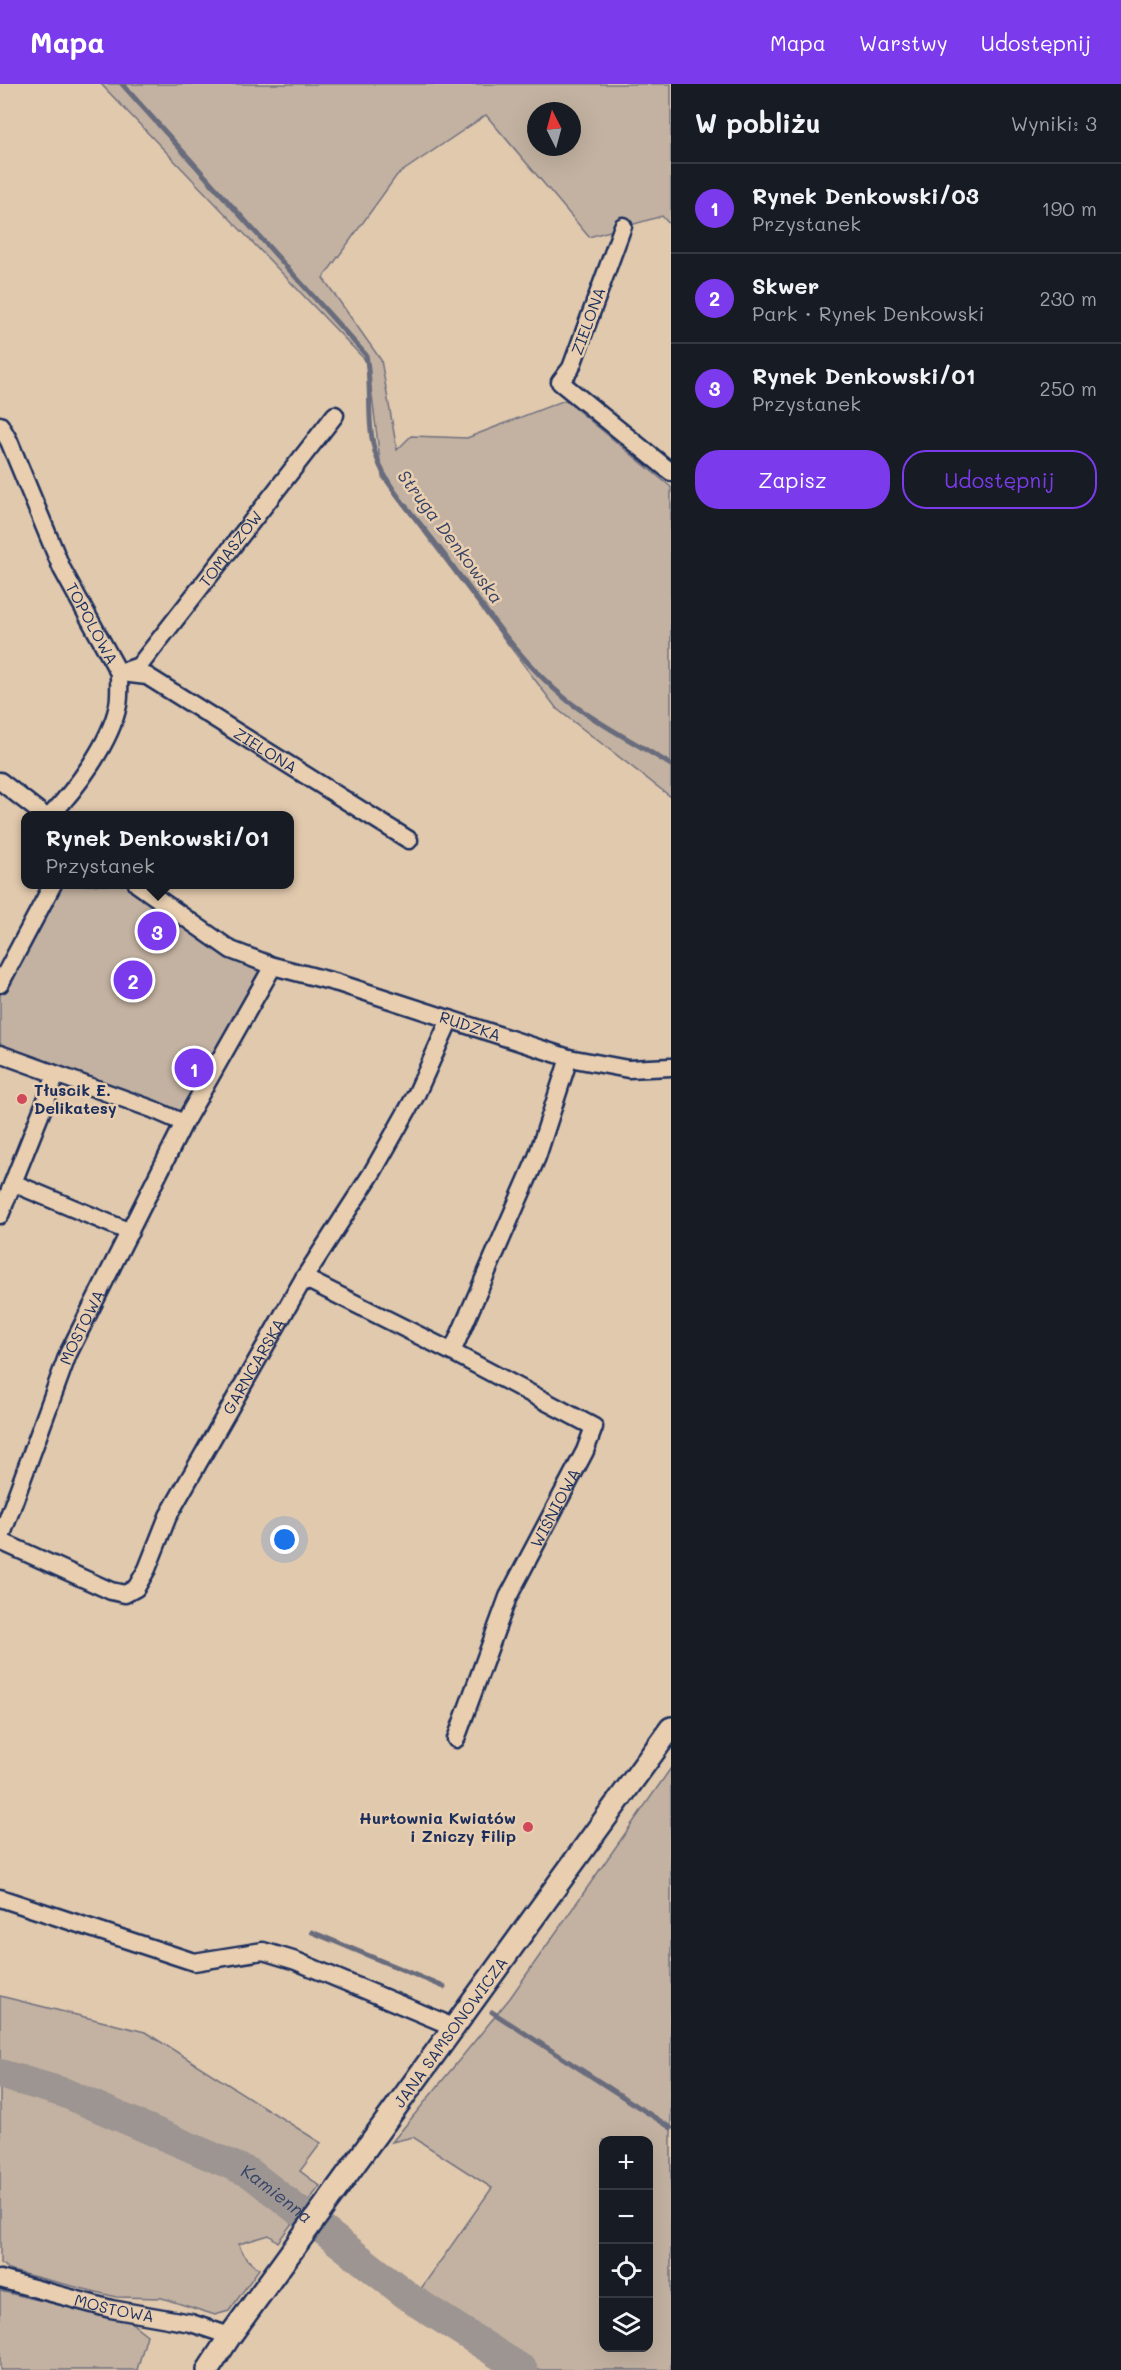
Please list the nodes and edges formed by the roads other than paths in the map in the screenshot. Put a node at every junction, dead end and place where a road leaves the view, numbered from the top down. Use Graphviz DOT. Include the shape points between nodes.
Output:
graph roads {
  1 [pos="623,225"];
  2 [pos="334,415"];
  3 [pos="0,425"];
  4 [pos="671,471"];
  5 [pos="118,673"];
  6 [pos="0,781"];
  7 [pos="39,811"];
  8 [pos="55,811"];
  9 [pos="409,840"];
  10 [pos="51,889"];
  11 [pos="143,889"];
  12 [pos="273,966"];
  13 [pos="0,984"];
  14 [pos="450,1019"];
  15 [pos="0,1054"];
  16 [pos="569,1058"];
  17 [pos="671,1067"];
  18 [pos="56,1075"];
  19 [pos="184,1123"];
  20 [pos="13,1183"];
  21 [pos="0,1215"];
  22 [pos="130,1232"];
  23 [pos="304,1278"];
  24 [pos="452,1352"];
  25 [pos="0,1541"];
  26 [pos="671,1728"];
  27 [pos="456,1739"];
  28 [pos="0,1898"];
  29 [pos="453,2030"];
  30 [pos="0,2279"];
  31 [pos="230,2336"];
  32 [pos="208,2370"];
  1 -- 4 [label="street, ZIELONA" via="571,368 560,381"];
  2 -- 5 [label="street, TOMASZÓW" via="139,666"];
  3 -- 5 [label="street, TOPOLOWA" via="62,569"];
  5 -- 8 [label="street, TOPOLOWA" via="118,707 109,730 90,766"];
  5 -- 9 [label="street, ZIELONA" via="147,676"];
  6 -- 7 [label="street"];
  10 -- 13 [label="street"];
  11 -- 12 [label="street, RUDZKA" via="231,950"];
  12 -- 14 [label="street, RUDZKA"];
  12 -- 19 [label="street, MOSTOWA"];
  14 -- 16 [label="street, RUDZKA"];
  14 -- 23 [label="street, GARNCARSKA" via="416,1095 372,1173"];
  15 -- 18 [label="street"];
  16 -- 17 [label="street, RUDZKA" via="628,1069"];
  16 -- 24 [label="street" via="537,1157"];
  18 -- 19 [label="street"];
  18 -- 20 [label="street"];
  19 -- 22 [label="street, MOSTOWA"];
  20 -- 21 [label="street"];
  20 -- 22 [label="street"];
  22 -- 25 [label="street, MOSTOWA" via="68,1354"];
  23 -- 24 [label="street, WIŚNIOWA"];
  23 -- 25 [label="street, GARNCARSKA" via="168,1516 136,1588 125,1594 111,1591"];
  24 -- 27 [label="street, WIŚNIOWA" via="594,1427 508,1597"];
  26 -- 29 [label="main road, JANA SAMSONOWICZA"];
  28 -- 29 [label="street" via="194,1962 263,1951 296,1961"];
  29 -- 31 [label="main road, JANA SAMSONOWICZA"];
  30 -- 31 [label="street, MOSTOWA" via="111,2308 191,2323"];
  31 -- 32 [label="main road, JANA SAMSONOWICZA"];
}
